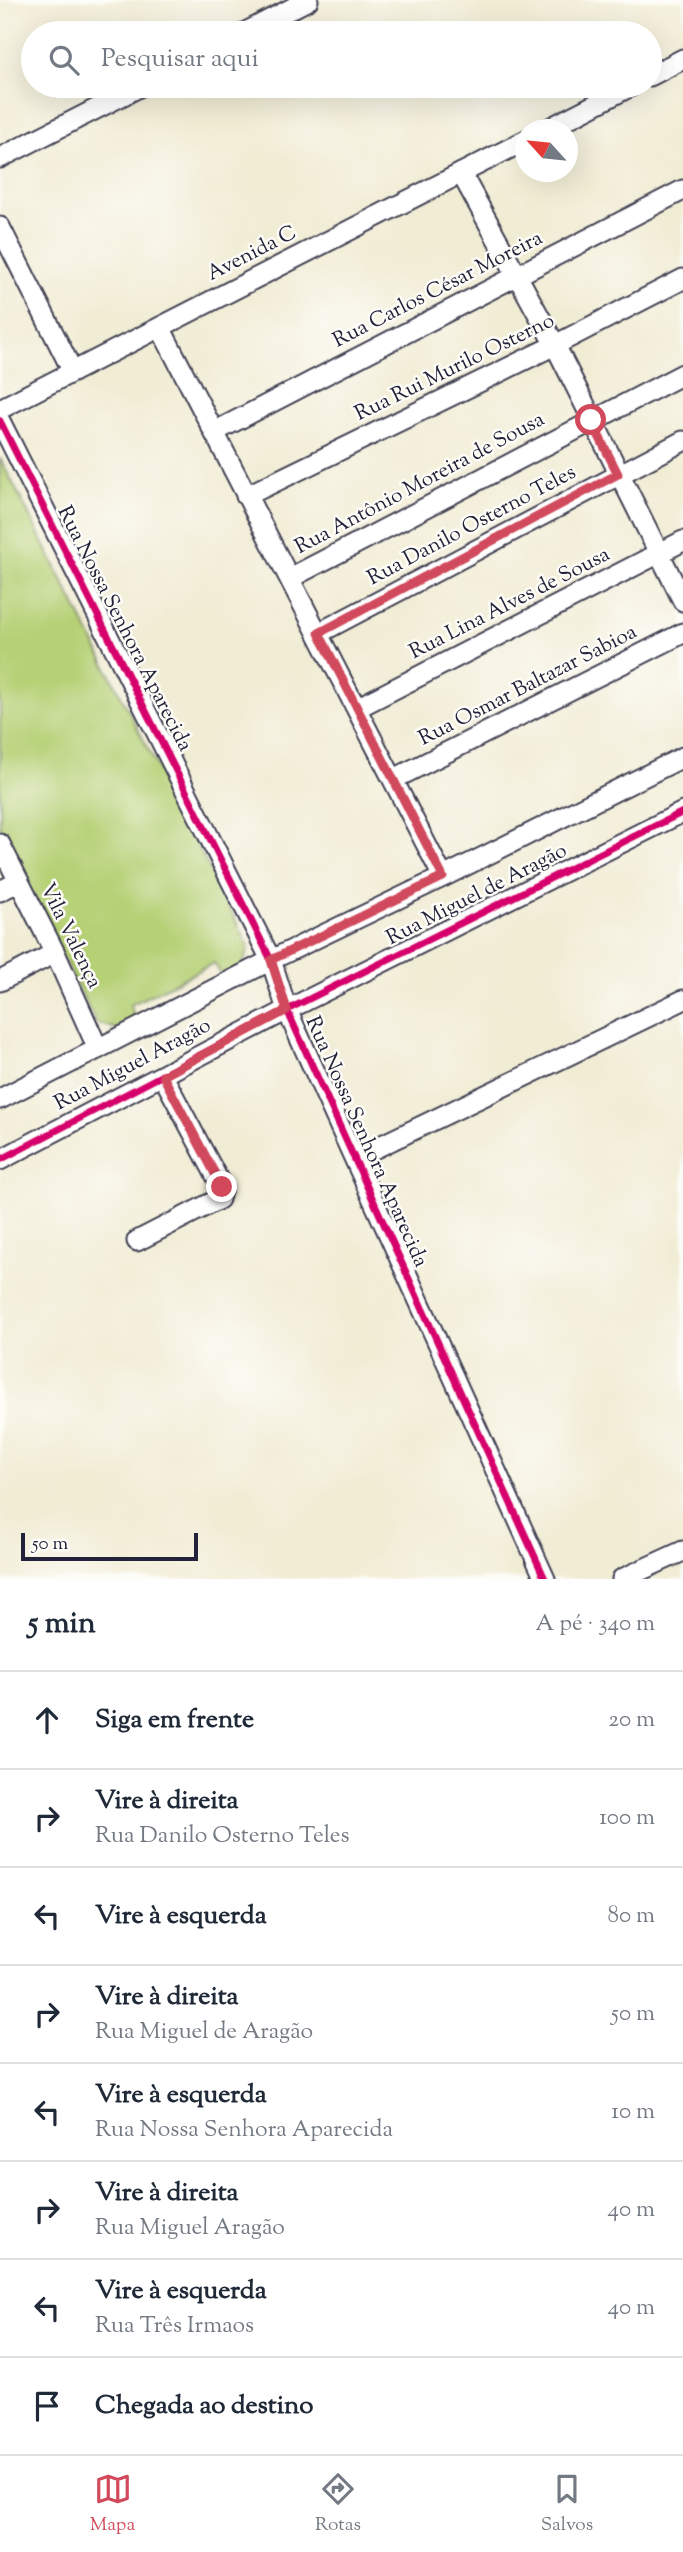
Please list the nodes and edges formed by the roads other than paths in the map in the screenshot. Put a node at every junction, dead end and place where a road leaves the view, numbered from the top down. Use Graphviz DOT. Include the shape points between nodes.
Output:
graph roads {
  1 [pos="308,0"];
  2 [pos="284,5"];
  3 [pos="261,21"];
  4 [pos="683,59"];
  5 [pos="662,70"];
  6 [pos="118,98"];
  7 [pos="608,98"];
  8 [pos="568,119"];
  9 [pos="515,146"];
  10 [pos="0,158"];
  11 [pos="461,173"];
  12 [pos="683,190"];
  13 [pos="0,227"];
  14 [pos="515,276"];
  15 [pos="683,279"];
  16 [pos="160,327"];
  17 [pos="555,345"];
  18 [pos="74,372"];
  19 [pos="683,374"];
  20 [pos="0,409"];
  21 [pos="591,420"];
  22 [pos="0,421"];
  23 [pos="214,432"];
  24 [pos="683,441"];
  25 [pos="618,474"];
  26 [pos="246,496"];
  27 [pos="683,541"];
  28 [pos="659,554"];
  29 [pos="290,578"];
  30 [pos="683,601"];
  31 [pos="319,633"];
  32 [pos="683,633"];
  33 [pos="357,708"];
  34 [pos="683,757"];
  35 [pos="394,779"];
  36 [pos="683,812"];
  37 [pos="0,844"];
  38 [pos="443,877"];
  39 [pos="18,882"];
  40 [pos="0,891"];
  41 [pos="55,953"];
  42 [pos="271,960"];
  43 [pos="0,981"];
  44 [pos="683,1000"];
  45 [pos="287,1010"];
  46 [pos="98,1049"];
  47 [pos="163,1076"];
  48 [pos="0,1099"];
  49 [pos="355,1158"];
  50 [pos="0,1160"];
  51 [pos="137,1241"];
  52 [pos="683,1551"];
  53 [pos="545,1579"];
  54 [pos="622,1579"];
  1 -- 2 [label="street"];
  2 -- 3 [label="street"];
  4 -- 5 [label="street"];
  6 -- 10 [label="street"];
  7 -- 8 [label="street"];
  9 -- 11 [label="street, Avenida C"];
  11 -- 14 [label="street"];
  11 -- 16 [label="street, Avenida C"];
  12 -- 14 [label="street, Rua Carlos César Moreira"];
  13 -- 18 [label="street"];
  14 -- 17 [label="street"];
  14 -- 23 [label="street, Rua Carlos César Moreira"];
  15 -- 17 [label="street, Rua Rui Murilo Osterno"];
  16 -- 18 [label="street, Avenida C"];
  16 -- 23 [label="street"];
  17 -- 21 [label="street"];
  17 -- 26 [label="street, Rua Rui Murilo Osterno"];
  18 -- 20 [label="street, Avenida C"];
  19 -- 21 [label="street, Rua Antônio Moreira de Sousa"];
  21 -- 25 [label="street"];
  21 -- 29 [label="street, Rua Antônio Moreira de Sousa"];
  22 -- 42 [label="street, Rua Nossa Senhora Aparecida"];
  23 -- 26 [label="street"];
  24 -- 25 [label="street, Rua Danilo Osterno Teles"];
  25 -- 28 [label="street"];
  25 -- 31 [label="street, Rua Danilo Osterno Teles"];
  26 -- 29 [label="street"];
  27 -- 28 [label="street, Rua Lina Alves de Sousa"];
  28 -- 30 [label="street"];
  28 -- 33 [label="street, Rua Lina Alves de Sousa"];
  29 -- 31 [label="street"];
  31 -- 33 [label="street"];
  32 -- 35 [label="street, Rua Osmar Baltazar Sabioa"];
  33 -- 35 [label="street"];
  34 -- 38 [label="street, Rua Miguel de Aragão"];
  35 -- 38 [label="street"];
  36 -- 45 [label="street, Rua Miguel de Aragão"];
  37 -- 39 [label="street, Vila Valença"];
  38 -- 42 [label="street, Rua Miguel de Aragão"];
  39 -- 40 [label="street"];
  39 -- 41 [label="street, Vila Valença"];
  41 -- 43 [label="street"];
  41 -- 46 [label="street, Vila Valença"];
  42 -- 45 [label="street, Rua Nossa Senhora Aparecida"];
  42 -- 46 [label="street, Rua Miguel Aragão"];
  44 -- 49 [label="street"];
  45 -- 47 [label="street, Rua Miguel Aragão"];
  45 -- 49 [label="street, Rua Nossa Senhora Aparecida"];
  46 -- 48 [label="street, Rua Miguel Aragão"];
  47 -- 50 [label="street, Rua Miguel Aragão"];
  47 -- 51 [label="street" via="222,1187 222,1195"];
  49 -- 53 [label="street, Rua Nossa Senhora Aparecida"];
  52 -- 54 [label="street"];
}
